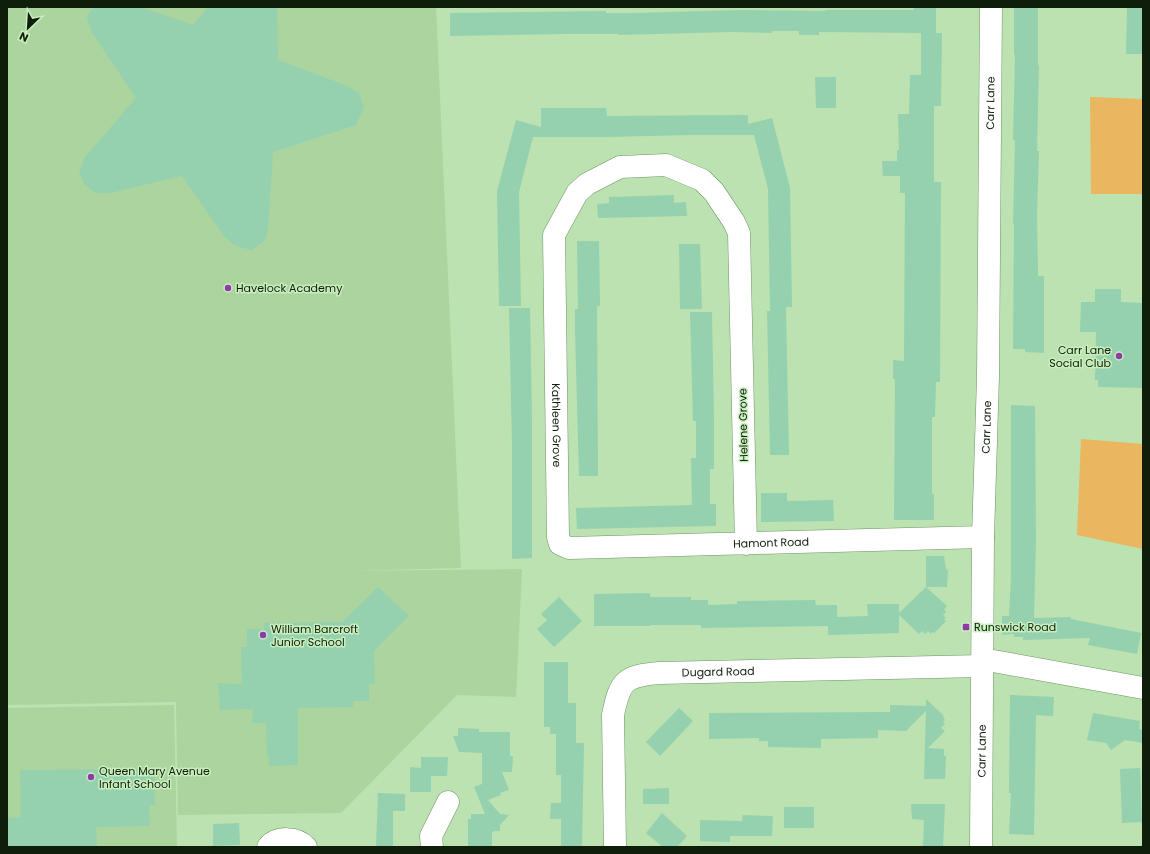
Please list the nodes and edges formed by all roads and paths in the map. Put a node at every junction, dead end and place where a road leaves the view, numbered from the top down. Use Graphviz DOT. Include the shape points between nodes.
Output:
graph roads {
  1 [pos="991,7"];
  2 [pos="741,306"];
  3 [pos="983,537"];
  4 [pos="560,544"];
  5 [pos="746,544"];
  6 [pos="982,662"];
  7 [pos="1143,688"];
  8 [pos="448,802"];
  9 [pos="268,847"];
  10 [pos="306,847"];
  11 [pos="432,847"];
  12 [pos="615,847"];
  13 [pos="981,847"];
  1 -- 3 [label="street, Carr Lane" via="988,377"];
  2 -- 4 [label="street, Kathleen Grove" via="739,232 714,192 702,180 666,166 620,167 587,184 577,193 554,235"];
  2 -- 5 [label="street, Helene Grove"];
  3 -- 5 [label="street, Hamont Road"];
  3 -- 6 [label="street, Carr Lane"];
  4 -- 5 [label="street, Hamont Road" via="569,548"];
  6 -- 7 [label="street" via="1000,661"];
  6 -- 12 [label="street, Dugard Road" via="639,674 627,680 617,694 613,714"];
  6 -- 13 [label="street, Carr Lane"];
  8 -- 11 [label="street" via="431,836"];
  9 -- 10 [label="street" via="281,839 293,839"];
}
